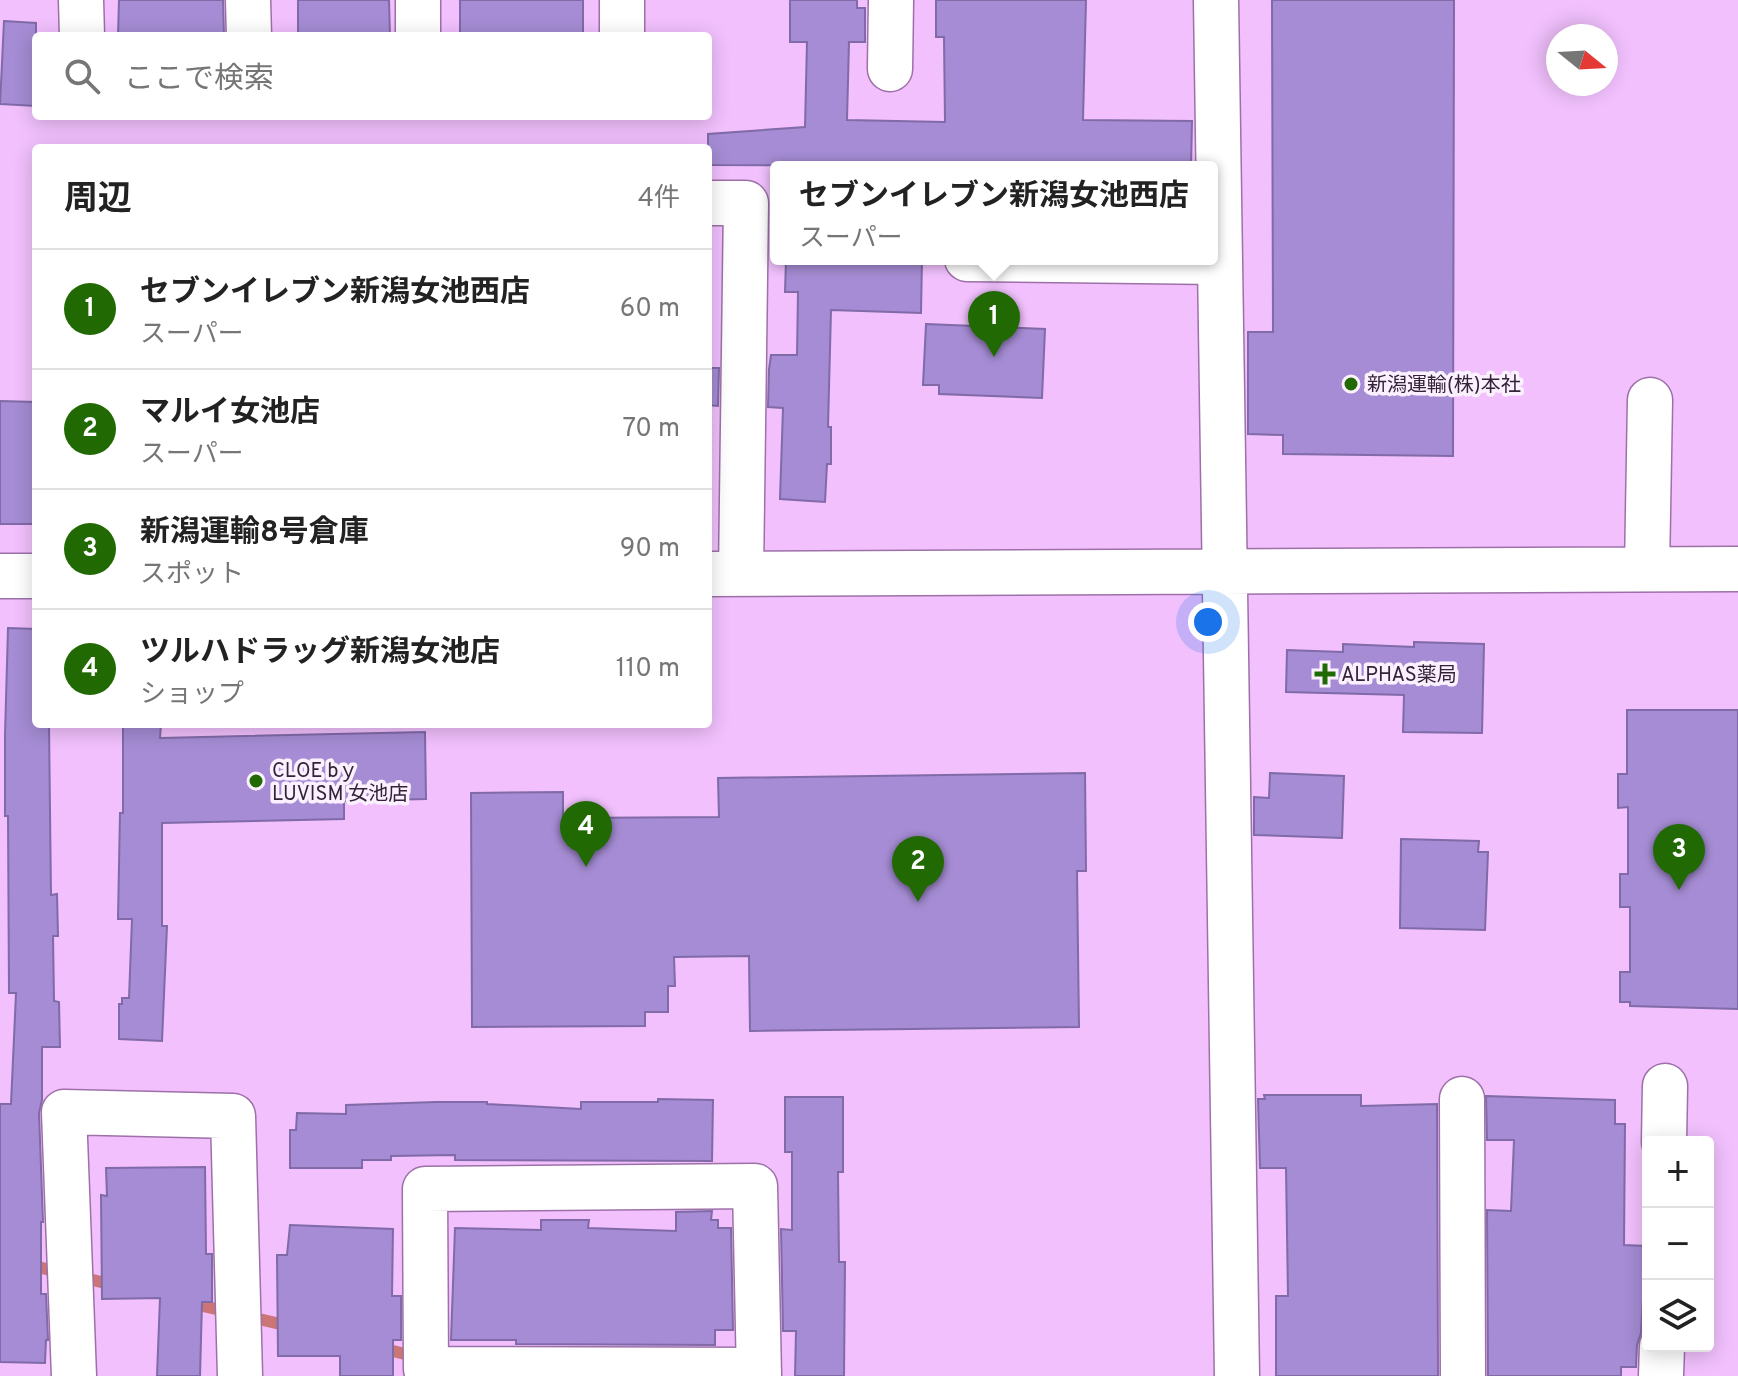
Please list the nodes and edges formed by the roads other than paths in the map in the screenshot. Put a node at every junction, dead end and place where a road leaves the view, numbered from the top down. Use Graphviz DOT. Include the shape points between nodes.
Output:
graph roads {
  1 [pos="81,0"];
  2 [pos="248,0"];
  3 [pos="418,0"];
  4 [pos="622,0"];
  5 [pos="891,0"];
  6 [pos="1216,0"];
  7 [pos="82,32"];
  8 [pos="249,32"];
  9 [pos="418,32"];
  10 [pos="622,32"];
  11 [pos="890,69"];
  12 [pos="1218,161"];
  13 [pos="1218,175"];
  14 [pos="712,203"];
  15 [pos="1219,262"];
  16 [pos="1650,400"];
  17 [pos="1647,569"];
  18 [pos="1738,569"];
  19 [pos="1223,571"];
  20 [pos="725,574"];
  21 [pos="0,576"];
  22 [pos="32,576"];
  23 [pos="1665,1086"];
  24 [pos="1462,1099"];
  25 [pos="1664,1136"];
  26 [pos="1662,1352"];
  27 [pos="759,1373"];
  28 [pos="74,1376"];
  29 [pos="240,1376"];
  30 [pos="1237,1376"];
  31 [pos="1463,1376"];
  32 [pos="1661,1376"];
  1 -- 7 [label="street"];
  2 -- 8 [label="street"];
  3 -- 9 [label="street"];
  4 -- 10 [label="street"];
  5 -- 11 [label="street"];
  6 -- 12 [label="street"];
  13 -- 15 [label="street"];
  14 -- 20 [label="street" via="746,203"];
  15 -- 19 [label="street"];
  16 -- 17 [label="street"];
  17 -- 18 [label="street"];
  17 -- 19 [label="street"];
  19 -- 20 [label="street"];
  19 -- 30 [label="street"];
  21 -- 22 [label="street"];
  23 -- 25 [label="street"];
  24 -- 31 [label="street"];
  26 -- 32 [label="street"];
  27 -- 27 [label="street" via="755,1186 425,1189 426,1369"];
  28 -- 29 [label="street" via="64,1112 233,1116"];
}
